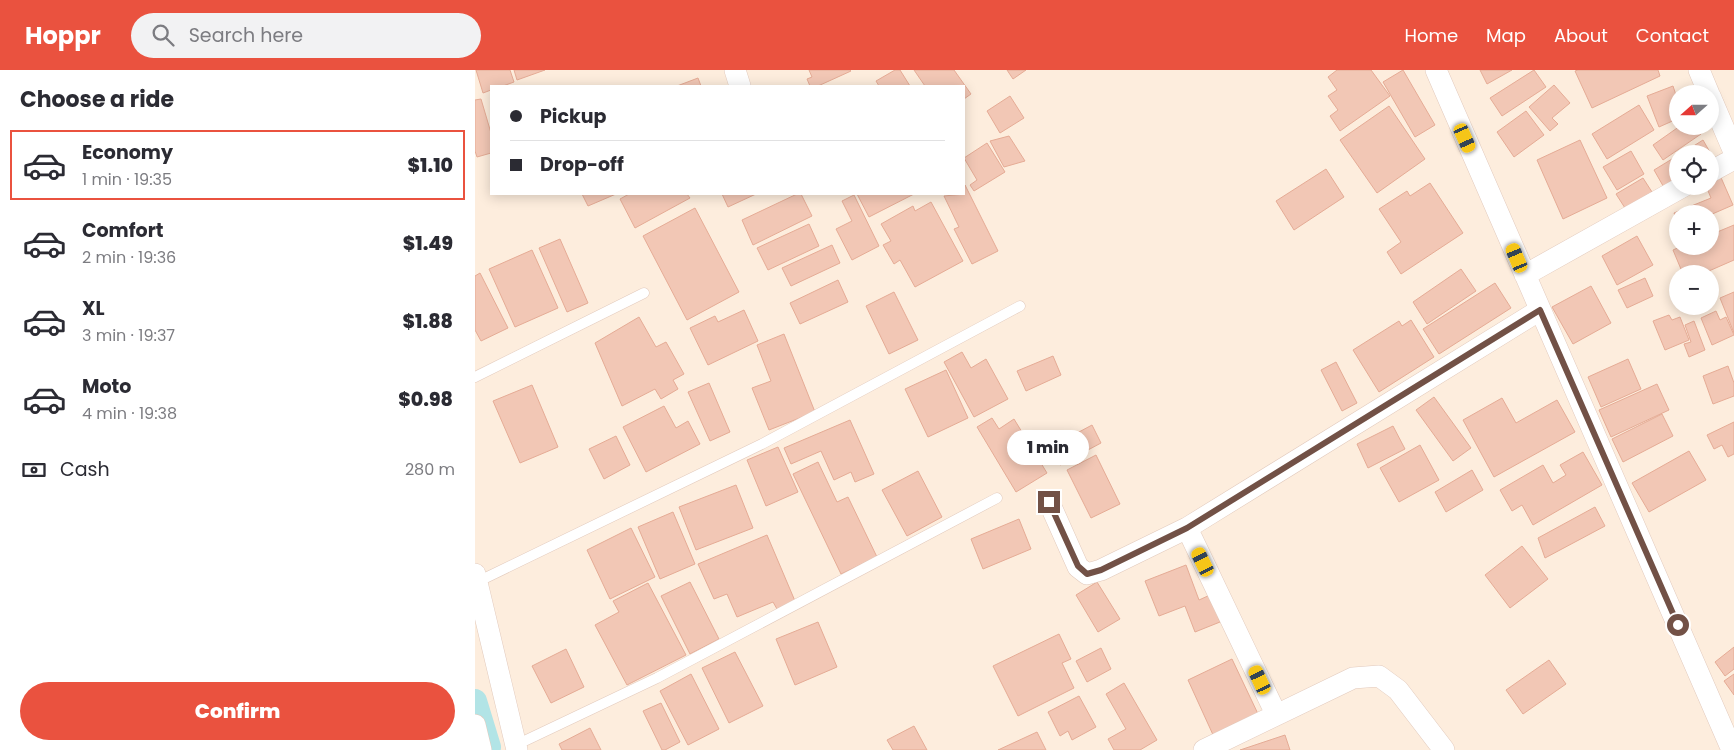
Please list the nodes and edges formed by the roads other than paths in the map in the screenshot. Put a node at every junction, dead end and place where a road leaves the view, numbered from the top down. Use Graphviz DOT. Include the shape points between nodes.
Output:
graph roads {
  1 [pos="735,70"];
  2 [pos="1436,70"];
  3 [pos="1699,70"];
  4 [pos="740,85"];
  5 [pos="1705,85"];
  6 [pos="1719,118"];
  7 [pos="1734,152"];
  8 [pos="1734,159"];
  9 [pos="1719,167"];
  10 [pos="1669,194"];
  11 [pos="1525,275"];
  12 [pos="645,293"];
  13 [pos="1020,306"];
  14 [pos="1540,310"];
  15 [pos="475,377"];
  16 [pos="997,498"];
  17 [pos="1049,502"];
  18 [pos="1187,528"];
  19 [pos="476,578"];
  20 [pos="1276,714"];
  21 [pos="475,725"];
  22 [pos="516,748"];
  23 [pos="481,750"];
  24 [pos="1204,750"];
  25 [pos="1444,750"];
  26 [pos="1732,750"];
  1 -- 4 [label="street"];
  2 -- 11 [label="street"];
  3 -- 5 [label="street"];
  6 -- 7 [label="street"];
  8 -- 9 [label="street"];
  10 -- 11 [label="street"];
  11 -- 14 [label="street"];
  12 -- 15 [label="lane"];
  13 -- 19 [label="lane" via="762,444"];
  14 -- 18 [label="street"];
  14 -- 26 [label="street"];
  16 -- 22 [label="lane" via="785,613"];
  17 -- 18 [label="street" via="1078,566 1087,574"];
  18 -- 20 [label="street"];
  19 -- 22 [label="street"];
  20 -- 24 [label="street"];
  20 -- 25 [label="street" via="1353,678 1379,676 1398,690"];
  21 -- 23 [label="street"];
}
